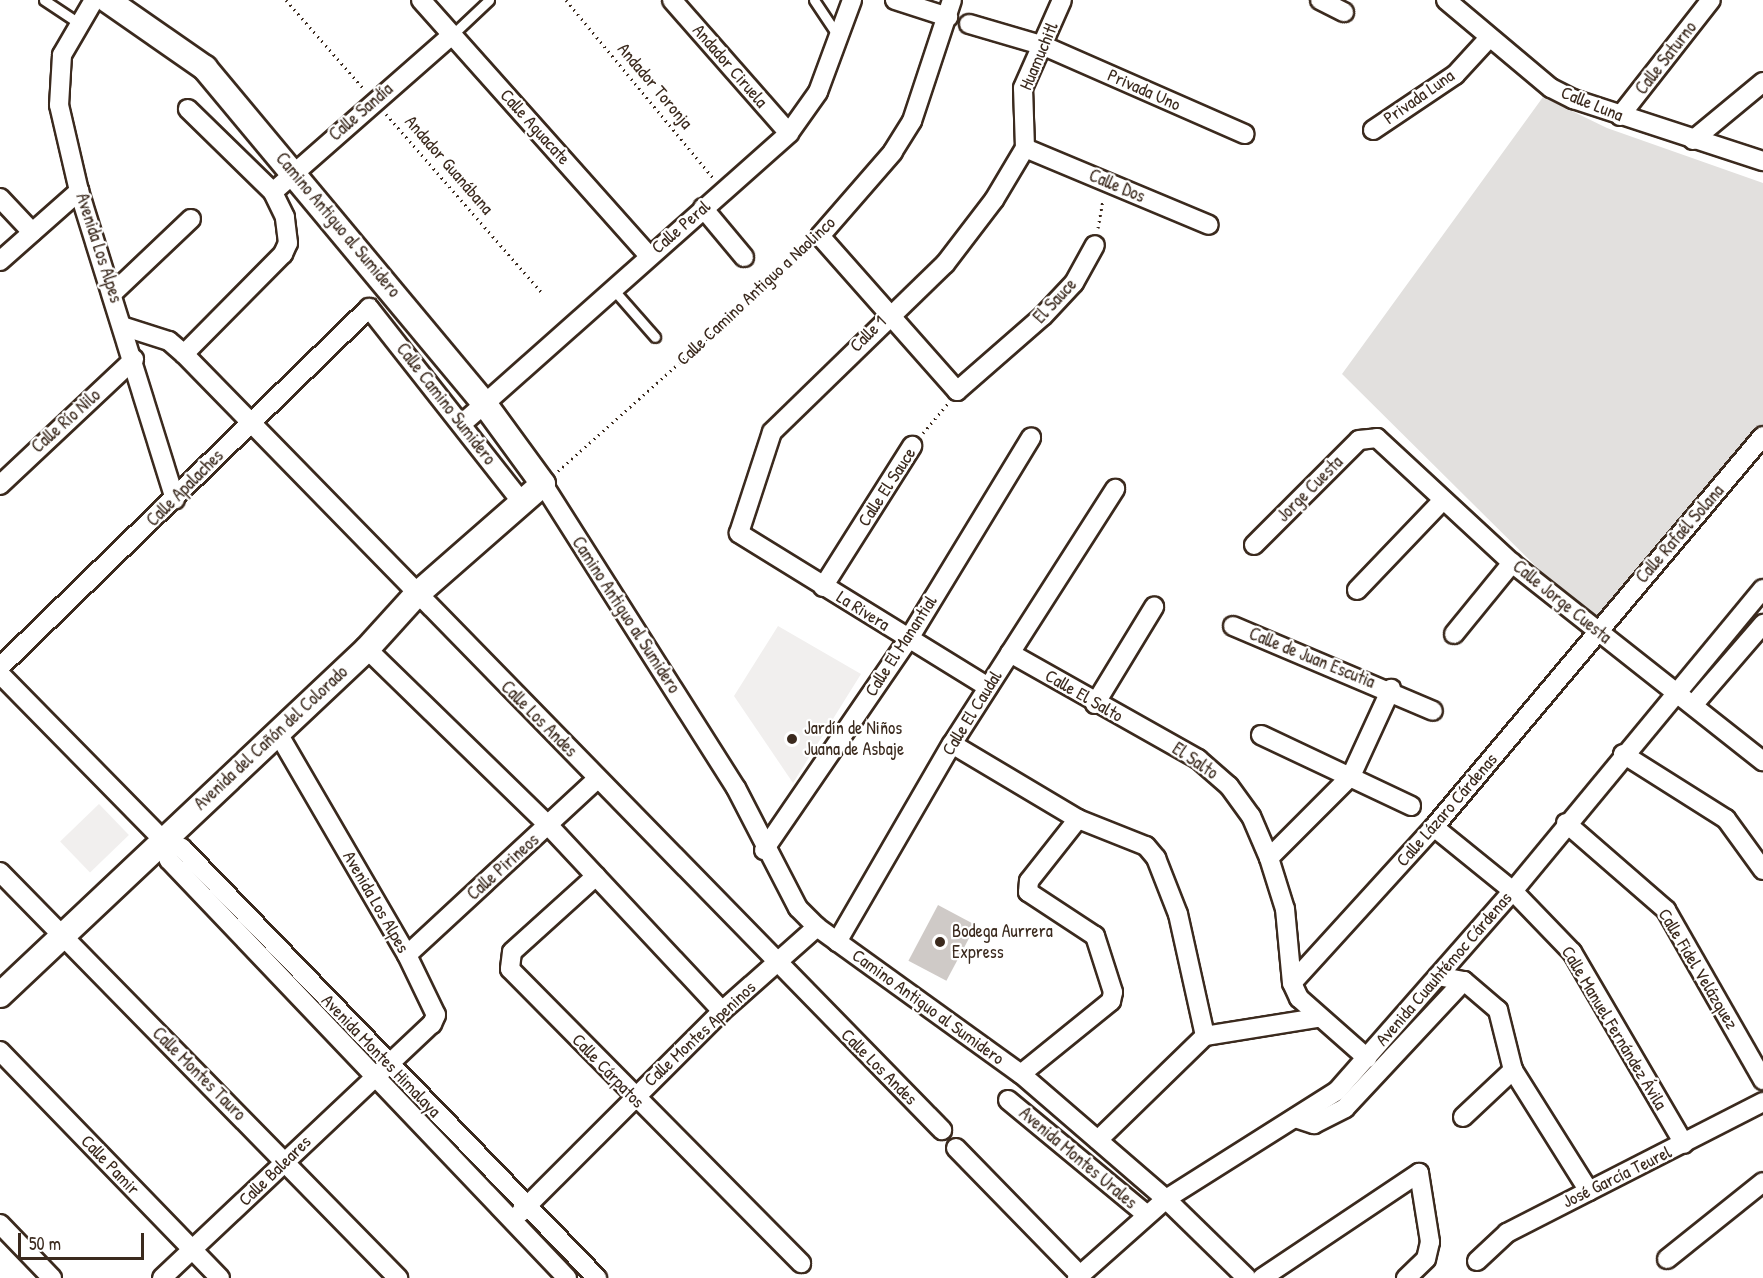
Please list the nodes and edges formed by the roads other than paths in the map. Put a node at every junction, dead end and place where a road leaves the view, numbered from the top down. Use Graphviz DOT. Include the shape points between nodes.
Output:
graph roads {
  1 [pos="44,0"];
  2 [pos="94,0"];
  3 [pos="107,0"];
  4 [pos="421,0"];
  5 [pos="489,0"];
  6 [pos="672,0"];
  7 [pos="814,0"];
  8 [pos="852,0"];
  9 [pos="895,0"];
  10 [pos="1062,0"];
  11 [pos="1320,0"];
  12 [pos="1446,0"];
  13 [pos="1711,0"];
  14 [pos="950,9"];
  15 [pos="1344,12"];
  16 [pos="80,24"];
  17 [pos="969,24"];
  18 [pos="452,35"];
  19 [pos="838,36"];
  20 [pos="1489,38"];
  21 [pos="1044,46"];
  22 [pos="1763,82"];
  23 [pos="188,109"];
  24 [pos="1620,116"];
  25 [pos="1373,130"];
  26 [pos="789,133"];
  27 [pos="1244,134"];
  28 [pos="1693,140"];
  29 [pos="1025,148"];
  30 [pos="1763,161"];
  31 [pos="295,171"];
  32 [pos="80,191"];
  33 [pos="273,192"];
  34 [pos="0,198"];
  35 [pos="703,208"];
  36 [pos="190,219"];
  37 [pos="1209,225"];
  38 [pos="32,232"];
  39 [pos="1095,245"];
  40 [pos="648,255"];
  41 [pos="744,257"];
  42 [pos="0,261"];
  43 [pos="612,288"];
  44 [pos="114,292"];
  45 [pos="369,308"];
  46 [pos="887,315"];
  47 [pos="125,327"];
  48 [pos="655,337"];
  49 [pos="184,354"];
  50 [pos="134,359"];
  51 [pos="484,403"];
  52 [pos="464,422"];
  53 [pos="248,425"];
  54 [pos="1369,435"];
  55 [pos="1763,436"];
  56 [pos="1031,438"];
  57 [pos="912,446"];
  58 [pos="543,484"];
  59 [pos="0,485"];
  60 [pos="1114,489"];
  61 [pos="175,499"];
  62 [pos="1443,500"];
  63 [pos="521,501"];
  64 [pos="739,533"];
  65 [pos="1254,545"];
  66 [pos="1512,563"];
  67 [pos="823,587"];
  68 [pos="1357,590"];
  69 [pos="1763,590"];
  70 [pos="415,596"];
  71 [pos="1154,607"];
  72 [pos="1763,624"];
  73 [pos="1233,626"];
  74 [pos="1596,632"];
  75 [pos="1454,634"];
  76 [pos="908,639"];
  77 [pos="367,649"];
  78 [pos="1010,653"];
  79 [pos="0,667"];
  80 [pos="0,674"];
  81 [pos="988,687"];
  82 [pos="1676,688"];
  83 [pos="1391,689"];
  84 [pos="1095,704"];
  85 [pos="1694,704"];
  86 [pos="1433,711"];
  87 [pos="277,732"];
  88 [pos="1261,735"];
  89 [pos="1159,738"];
  90 [pos="952,744"];
  91 [pos="1623,754"];
  92 [pos="1763,761"];
  93 [pos="1351,776"];
  94 [pos="598,778"];
  95 [pos="1411,806"];
  96 [pos="1078,819"];
  97 [pos="1566,823"];
  98 [pos="549,826"];
  99 [pos="1434,827"];
  100 [pos="162,839"];
  101 [pos="764,850"];
  102 [pos="1269,858"];
  103 [pos="1763,870"];
  104 [pos="0,872"];
  105 [pos="596,876"];
  106 [pos="1513,891"];
  107 [pos="817,927"];
  108 [pos="61,935"];
  109 [pos="837,942"];
  110 [pos="407,955"];
  111 [pos="775,964"];
  112 [pos="1438,976"];
  113 [pos="1464,981"];
  114 [pos="1292,983"];
  115 [pos="0,995"];
  116 [pos="722,1011"];
  117 [pos="1318,1018"];
  118 [pos="1205,1036"];
  119 [pos="0,1051"];
  120 [pos="1367,1058"];
  121 [pos="388,1064"];
  122 [pos="1513,1070"];
  123 [pos="1021,1074"];
  124 [pos="374,1077"];
  125 [pos="1763,1080"];
  126 [pos="633,1098"];
  127 [pos="1008,1100"];
  128 [pos="1763,1102"];
  129 [pos="1463,1117"];
  130 [pos="1295,1118"];
  131 [pos="942,1130"];
  132 [pos="1098,1140"];
  133 [pos="1684,1144"];
  134 [pos="956,1148"];
  135 [pos="285,1161"];
  136 [pos="1763,1182"];
  137 [pos="1589,1191"];
  138 [pos="1166,1199"];
  139 [pos="527,1205"];
  140 [pos="1147,1215"];
  141 [pos="512,1221"];
  142 [pos="0,1224"];
  143 [pos="192,1250"];
  144 [pos="1667,1259"];
  145 [pos="1478,1261"];
  146 [pos="801,1263"];
  147 [pos="1078,1276"];
  148 [pos="52,1278"];
  149 [pos="162,1278"];
  150 [pos="220,1278"];
  151 [pos="398,1278"];
  152 [pos="567,1278"];
  153 [pos="597,1278"];
  154 [pos="1247,1278"];
  155 [pos="1262,1278"];
  156 [pos="1406,1278"];
  1 -- 16 [label="lane"];
  2 -- 16 [label="street, Avenida Los Alpes"];
  3 -- 31 [label="main road, Camino Antiguo al Sumidero" via="204,68"];
  4 -- 18 [label="street, Calle Aguacate"];
  5 -- 18 [label="lane"];
  6 -- 26 [label="street, Andador Ciruela"];
  7 -- 19 [label="lane"];
  8 -- 19 [label="street, Calle Peral"];
  9 -- 14 [label="street"];
  10 -- 21 [label="street, Huamuchitl"];
  11 -- 15 [label="street"];
  12 -- 20 [label="street, Calle Luna"];
  13 -- 24 [label="street, Calle Saturno"];
  14 -- 46 [label="street, Calle Camino Antiguo a Naolinco" via="912,122 893,152 820,236"];
  16 -- 32 [label="street, Avenida Los Alpes" via="62,56 57,80"];
  17 -- 21 [label="street, Privada Uno"];
  18 -- 31 [label="street, Calle Sandía" via="373,99"];
  18 -- 40 [label="street, Calle Aguacate"];
  19 -- 26 [label="street, Calle Peral" via="818,92"];
  20 -- 24 [label="street, Calle Luna" via="1551,88"];
  20 -- 25 [label="street, Privada Luna" via="1455,75"];
  21 -- 27 [label="street, Privada Uno"];
  21 -- 29 [label="street, Huamuchitl" via="1023,88"];
  22 -- 28 [label="street"];
  23 -- 33 [label="street"];
  24 -- 28 [label="street, Calle Luna"];
  26 -- 35 [label="street, Calle Peral"];
  28 -- 30 [label="street, Calle Luna"];
  29 -- 37 [label="street, Calle Dos"];
  29 -- 46 [label="street, Calle 1" via="970,235"];
  31 -- 33 [label="street, Calle Sandía"];
  31 -- 51 [label="main road, Camino Antiguo al Sumidero"];
  32 -- 38 [label="street"];
  32 -- 44 [label="street, Avenida Los Alpes"];
  33 -- 49 [label="street" via="285,217 288,243 283,254"];
  34 -- 38 [label="street"];
  35 -- 40 [label="street, Calle Peral"];
  35 -- 41 [label="street"];
  36 -- 44 [label="street"];
  38 -- 42 [label="street"];
  39 -- 46 [label="street, El Sauce" via="1074,283 957,392"];
  40 -- 43 [label="street, Calle Peral"];
  43 -- 48 [label="lane"];
  43 -- 51 [label="street, Calle Peral"];
  44 -- 47 [label="street, Avenida Los Alpes"];
  45 -- 52 [label="street, Calle Camino Sumidero"];
  45 -- 53 [label="street, Calle Apalaches"];
  46 -- 64 [label="street, Calle 1" via="772,432"];
  47 -- 49 [label="street, Calle Los Andes" via="170,341"];
  47 -- 50 [label="street, Avenida Los Alpes"];
  49 -- 53 [label="street, Calle Los Andes"];
  50 -- 59 [label="street, Calle Río Nilo"];
  50 -- 61 [label="street, Avenida Los Alpes"];
  51 -- 52 [label="street, Calle Peral"];
  51 -- 58 [label="main road, Camino Antiguo al Sumidero"];
  52 -- 63 [label="street, Calle Camino Sumidero"];
  53 -- 61 [label="street, Calle Apalaches"];
  53 -- 70 [label="street, Calle Los Andes"];
  54 -- 62 [label="street, Calle Jorge Cuesta"];
  54 -- 65 [label="street, Jorge Cuesta"];
  55 -- 74 [label="street, Calle Rafaél Solana"];
  56 -- 76 [label="street, Calle El Manantial"];
  57 -- 67 [label="street, Calle El Sauce"];
  58 -- 63 [label="main road, Avenida del Cañón del Colorado"];
  58 -- 101 [label="street, Camino Antiguo al Sumidero" via="736,788"];
  60 -- 78 [label="street, Calle El Caudal"];
  61 -- 79 [label="street, Calle Apalaches"];
  62 -- 66 [label="street, Calle Jorge Cuesta"];
  62 -- 68 [label="street"];
  63 -- 70 [label="main road, Avenida del Cañón del Colorado"];
  64 -- 67 [label="street, La Rivera"];
  66 -- 74 [label="street, Calle Jorge Cuesta"];
  66 -- 75 [label="street"];
  67 -- 76 [label="street, La Rivera"];
  69 -- 82 [label="street, Avenida Cuauhtémoc Cárdenas"];
  70 -- 77 [label="main road, Avenida del Cañón del Colorado"];
  70 -- 94 [label="street, Calle Los Andes"];
  71 -- 84 [label="street"];
  72 -- 85 [label="street"];
  73 -- 83 [label="street, Calle de Juan Escutia"];
  74 -- 82 [label="street, Calle Jorge Cuesta"];
  74 -- 99 [label="street, Calle Lázaro Cárdenas"];
  76 -- 81 [label="street, La Rivera"];
  76 -- 101 [label="street, Calle El Manantial"];
  77 -- 87 [label="main road, Avenida del Cañón del Colorado"];
  77 -- 98 [label="street"];
  78 -- 81 [label="street, Calle El Caudal"];
  78 -- 84 [label="street, Calle El Salto"];
  80 -- 100 [label="street, Avenida Montes Himalaya"];
  81 -- 90 [label="street, Calle El Caudal"];
  82 -- 85 [label="street, Calle Jorge Cuesta"];
  82 -- 91 [label="street, Avenida Cuauhtémoc Cárdenas"];
  83 -- 86 [label="street, Calle de Juan Escutia"];
  83 -- 93 [label="street"];
  84 -- 89 [label="street, Calle El Salto"];
  85 -- 92 [label="street, Calle Jorge Cuesta"];
  87 -- 100 [label="main road, Avenida del Cañón del Colorado"];
  87 -- 110 [label="street, Avenida Los Alpes"];
  88 -- 93 [label="street"];
  89 -- 102 [label="street, El Salto" via="1198,759 1229,786 1251,816"];
  90 -- 96 [label="street"];
  90 -- 109 [label="street, Calle El Caudal"];
  91 -- 97 [label="street, Avenida Cuauhtémoc Cárdenas"];
  91 -- 103 [label="street" via="1726,819"];
  93 -- 95 [label="street"];
  93 -- 102 [label="street"];
  94 -- 98 [label="street, Calle Pirineos"];
  94 -- 111 [label="street, Calle Los Andes"];
  96 -- 118 [label="street" via="1146,846 1156,858 1178,914"];
  96 -- 123 [label="street" via="1029,881 1028,892 1095,936 1113,992 1111,1001"];
  97 -- 106 [label="street, Avenida Cuauhtémoc Cárdenas"];
  97 -- 125 [label="street, Calle Fidel Velázquez" via="1666,910"];
  98 -- 105 [label="street"];
  98 -- 110 [label="street, Calle Pirineos"];
  99 -- 106 [label="street, Calle Manuel Fernández Ávila"];
  99 -- 114 [label="street, Calle Lázaro Cárdenas"];
  100 -- 108 [label="main road, Avenida del Cañón del Colorado"];
  100 -- 121 [label="street, Avenida Montes Himalaya" via="182,849"];
  100 -- 124 [label="street, Avenida Montes Himalaya" via="169,860"];
  101 -- 107 [label="street, Camino Antiguo al Sumidero" via="798,908"];
  102 -- 114 [label="street, El Salto" via="1285,909"];
  104 -- 108 [label="street, Calle Montes Tauro"];
  105 -- 116 [label="street"];
  105 -- 126 [label="street, Calle Cárpatos" via="508,961"];
  106 -- 112 [label="street, Avenida Cuauhtémoc Cárdenas"];
  106 -- 133 [label="street, Calle Manuel Fernández Ávila" via="1572,952"];
  107 -- 109 [label="street, Camino Antiguo al Sumidero"];
  107 -- 111 [label="street, Calle Montes Apeninos"];
  108 -- 115 [label="main road, Avenida del Cañón del Colorado"];
  108 -- 135 [label="street, Calle Montes Tauro"];
  109 -- 123 [label="street, Camino Antiguo al Sumidero"];
  110 -- 121 [label="street, Avenida Los Alpes" via="436,1015"];
  111 -- 116 [label="street, Calle Montes Apeninos"];
  111 -- 131 [label="street, Calle Los Andes"];
  112 -- 113 [label="street"];
  112 -- 120 [label="street, Avenida Cuauhtémoc Cárdenas"];
  113 -- 122 [label="street" via="1498,1010"];
  113 -- 130 [label="street" via="1345,1108 1314,1124"];
  114 -- 117 [label="street"];
  116 -- 126 [label="street, Calle Montes Apeninos"];
  117 -- 118 [label="street"];
  117 -- 120 [label="street"];
  118 -- 132 [label="street"];
  119 -- 143 [label="street, Calle Pamir"];
  120 -- 130 [label="street, Avenida Cuauhtémoc Cárdenas" via="1337,1091"];
  121 -- 124 [label="street, Calle Baleares"];
  121 -- 139 [label="street, Avenida Montes Himalaya"];
  122 -- 129 [label="street"];
  122 -- 137 [label="street"];
  123 -- 132 [label="street, Camino Antiguo al Sumidero"];
  124 -- 135 [label="street, Calle Baleares"];
  124 -- 141 [label="street, Avenida Montes Himalaya"];
  126 -- 139 [label="street, Calle Montes Apeninos"];
  126 -- 146 [label="street, Calle Cárpatos"];
  127 -- 140 [label="street, Avenida Montes Urales"];
  128 -- 133 [label="street, José García Teurel"];
  130 -- 138 [label="street, Avenida Cuauhtémoc Cárdenas"];
  132 -- 138 [label="street, Camino Antiguo al Sumidero"];
  133 -- 137 [label="street, José García Teurel"];
  134 -- 147 [label="street"];
  135 -- 143 [label="street, Calle Baleares"];
  135 -- 151 [label="street, Calle Montes Tauro"];
  136 -- 144 [label="street"];
  137 -- 145 [label="street, José García Teurel" via="1507,1233"];
  138 -- 140 [label="street, Avenida Cuauhtémoc Cárdenas"];
  138 -- 154 [label="street, Camino Antiguo al Sumidero"];
  139 -- 141 [label="street, Calle Montes Apeninos"];
  139 -- 153 [label="street, Avenida Montes Himalaya"];
  140 -- 147 [label="street, Avenida Cuauhtémoc Cárdenas"];
  141 -- 152 [label="street, Avenida Montes Himalaya"];
  142 -- 148 [label="street"];
  143 -- 149 [label="street, Calle Baleares"];
  143 -- 150 [label="street, Calle Pamir"];
  155 -- 156 [label="street" via="1419,1173 1430,1242 1426,1259"];
}
